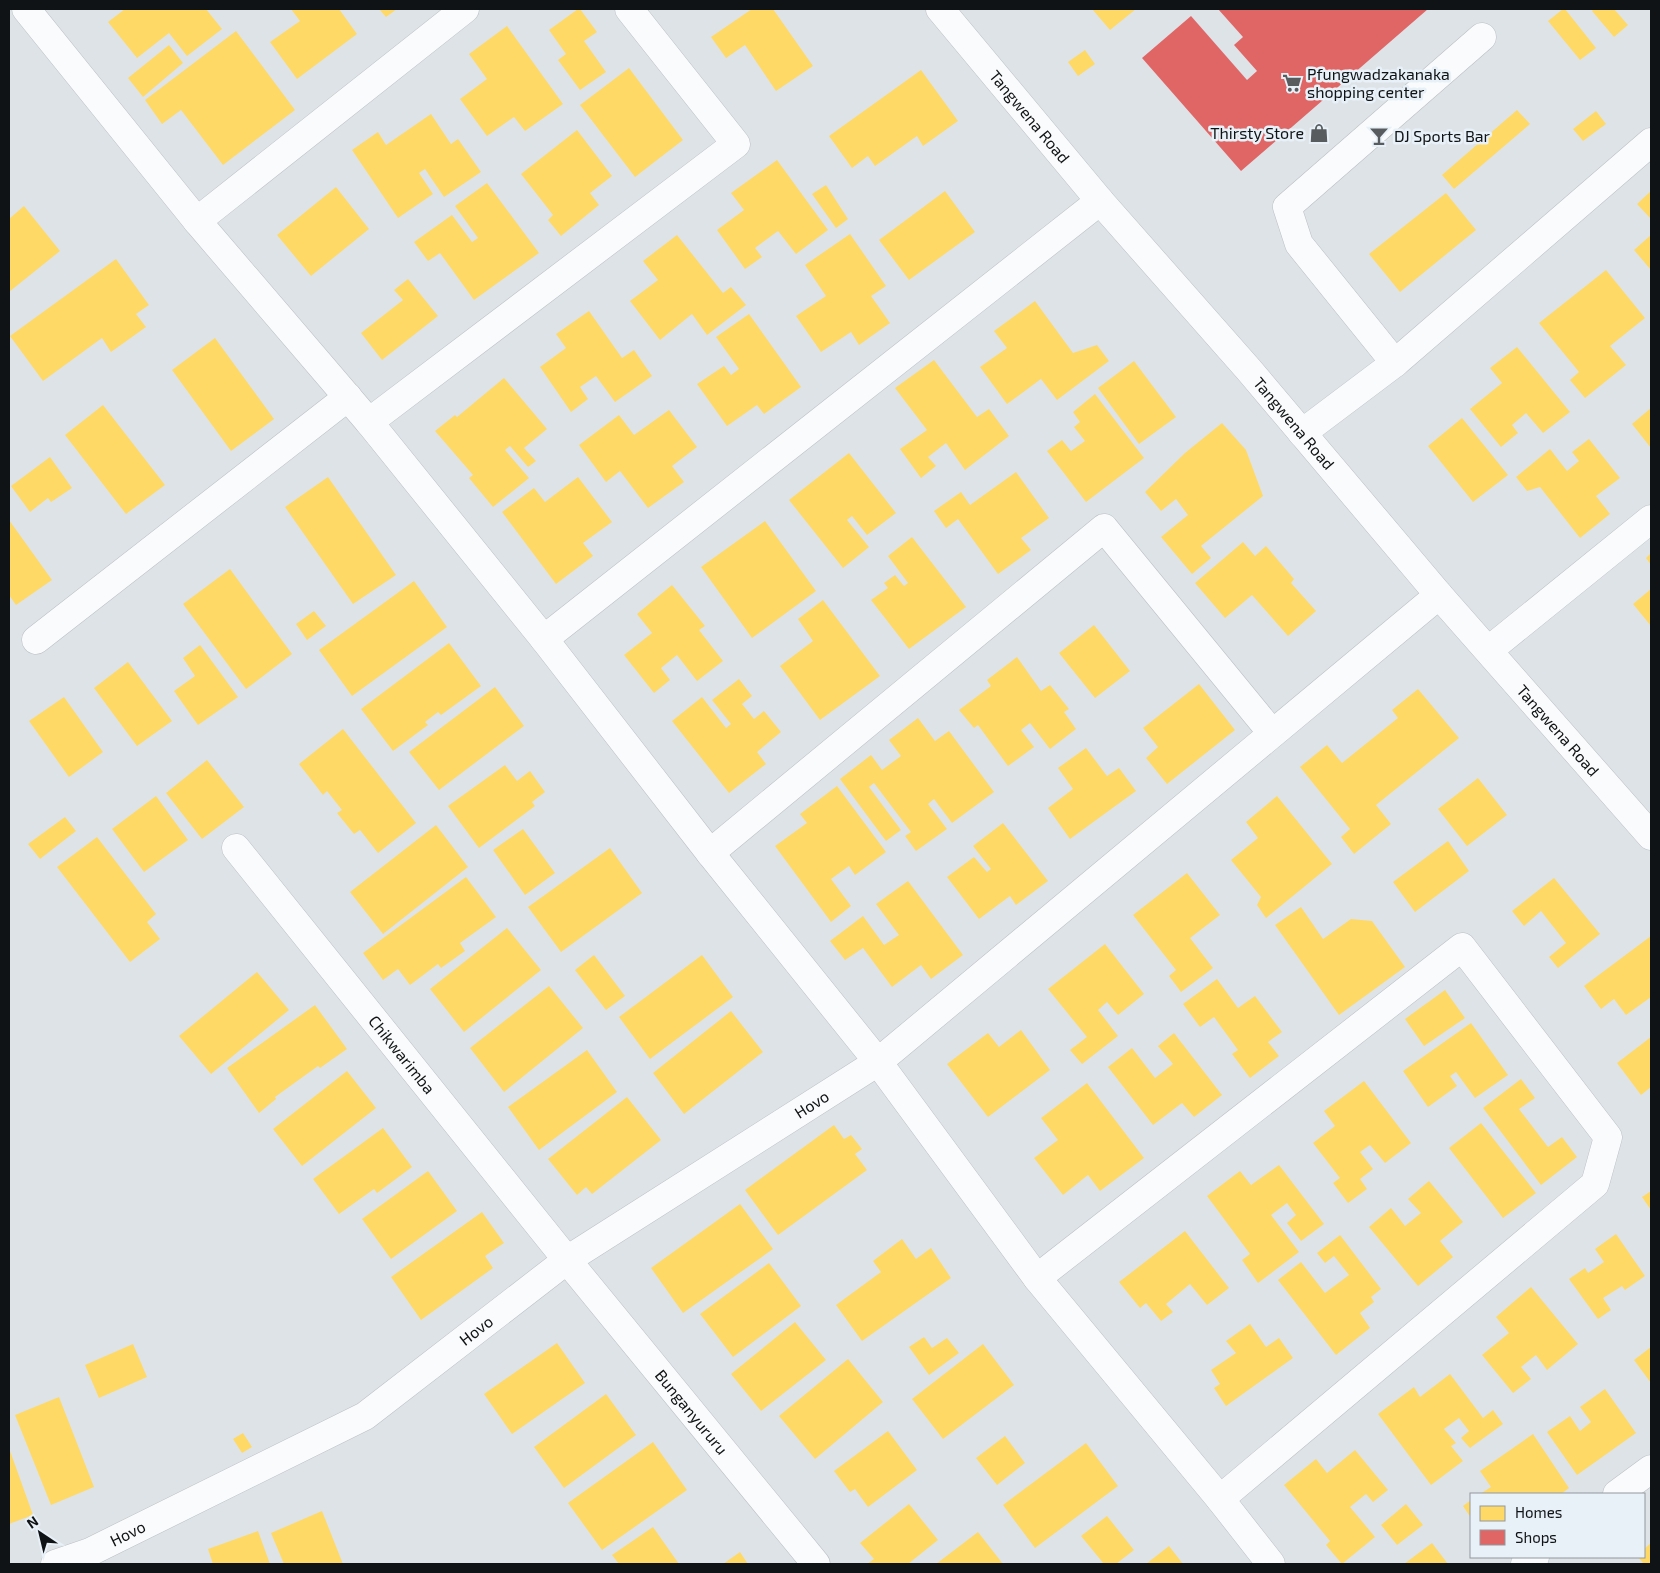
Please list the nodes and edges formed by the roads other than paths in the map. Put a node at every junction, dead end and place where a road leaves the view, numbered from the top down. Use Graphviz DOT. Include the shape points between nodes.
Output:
graph roads {
  1 [pos="26,9"];
  2 [pos="464,9"];
  3 [pos="629,9"];
  4 [pos="940,9"];
  5 [pos="1482,37"];
  6 [pos="1651,142"];
  7 [pos="1100,201"];
  8 [pos="197,221"];
  9 [pos="1395,363"];
  10 [pos="348,397"];
  11 [pos="369,422"];
  12 [pos="1302,432"];
  13 [pos="1651,519"];
  14 [pos="1439,595"];
  15 [pos="544,639"];
  16 [pos="36,640"];
  17 [pos="1489,650"];
  18 [pos="1272,733"];
  19 [pos="1651,836"];
  20 [pos="236,848"];
  21 [pos="710,853"];
  22 [pos="878,1062"];
  23 [pos="567,1260"];
  24 [pos="1037,1278"];
  25 [pos="1651,1468"];
  26 [pos="1618,1493"];
  27 [pos="1220,1498"];
  28 [pos="92,1558"];
  29 [pos="56,1564"];
  30 [pos="816,1564"];
  31 [pos="1271,1564"];
  1 -- 8 [label="street"];
  2 -- 8 [label="street"];
  3 -- 11 [label="street" via="736,144"];
  4 -- 7 [label="street, Tangwena Road"];
  5 -- 9 [label="street" via="1287,207 1299,244"];
  6 -- 9 [label="street"];
  7 -- 12 [label="street, Tangwena Road"];
  7 -- 15 [label="street"];
  8 -- 10 [label="street"];
  9 -- 12 [label="street"];
  10 -- 11 [label="street"];
  10 -- 16 [label="street"];
  11 -- 15 [label="street"];
  12 -- 14 [label="street, Tangwena Road"];
  13 -- 17 [label="street"];
  14 -- 17 [label="street, Tangwena Road"];
  14 -- 18 [label="street, Hovo"];
  15 -- 21 [label="street"];
  17 -- 19 [label="street, Tangwena Road"];
  18 -- 21 [label="street" via="1104,528"];
  18 -- 22 [label="street, Hovo"];
  20 -- 23 [label="street, Chikwarimba"];
  21 -- 22 [label="street"];
  22 -- 23 [label="street, Hovo"];
  22 -- 24 [label="street"];
  23 -- 28 [label="street, Hovo" via="365,1416"];
  23 -- 30 [label="street, Bunganyururu"];
  24 -- 27 [label="street"];
  24 -- 27 [label="street" via="1462,947 1608,1137 1594,1184"];
  25 -- 26 [label="street"];
  27 -- 31 [label="street"];
  28 -- 29 [label="street, Hovo"];
}
